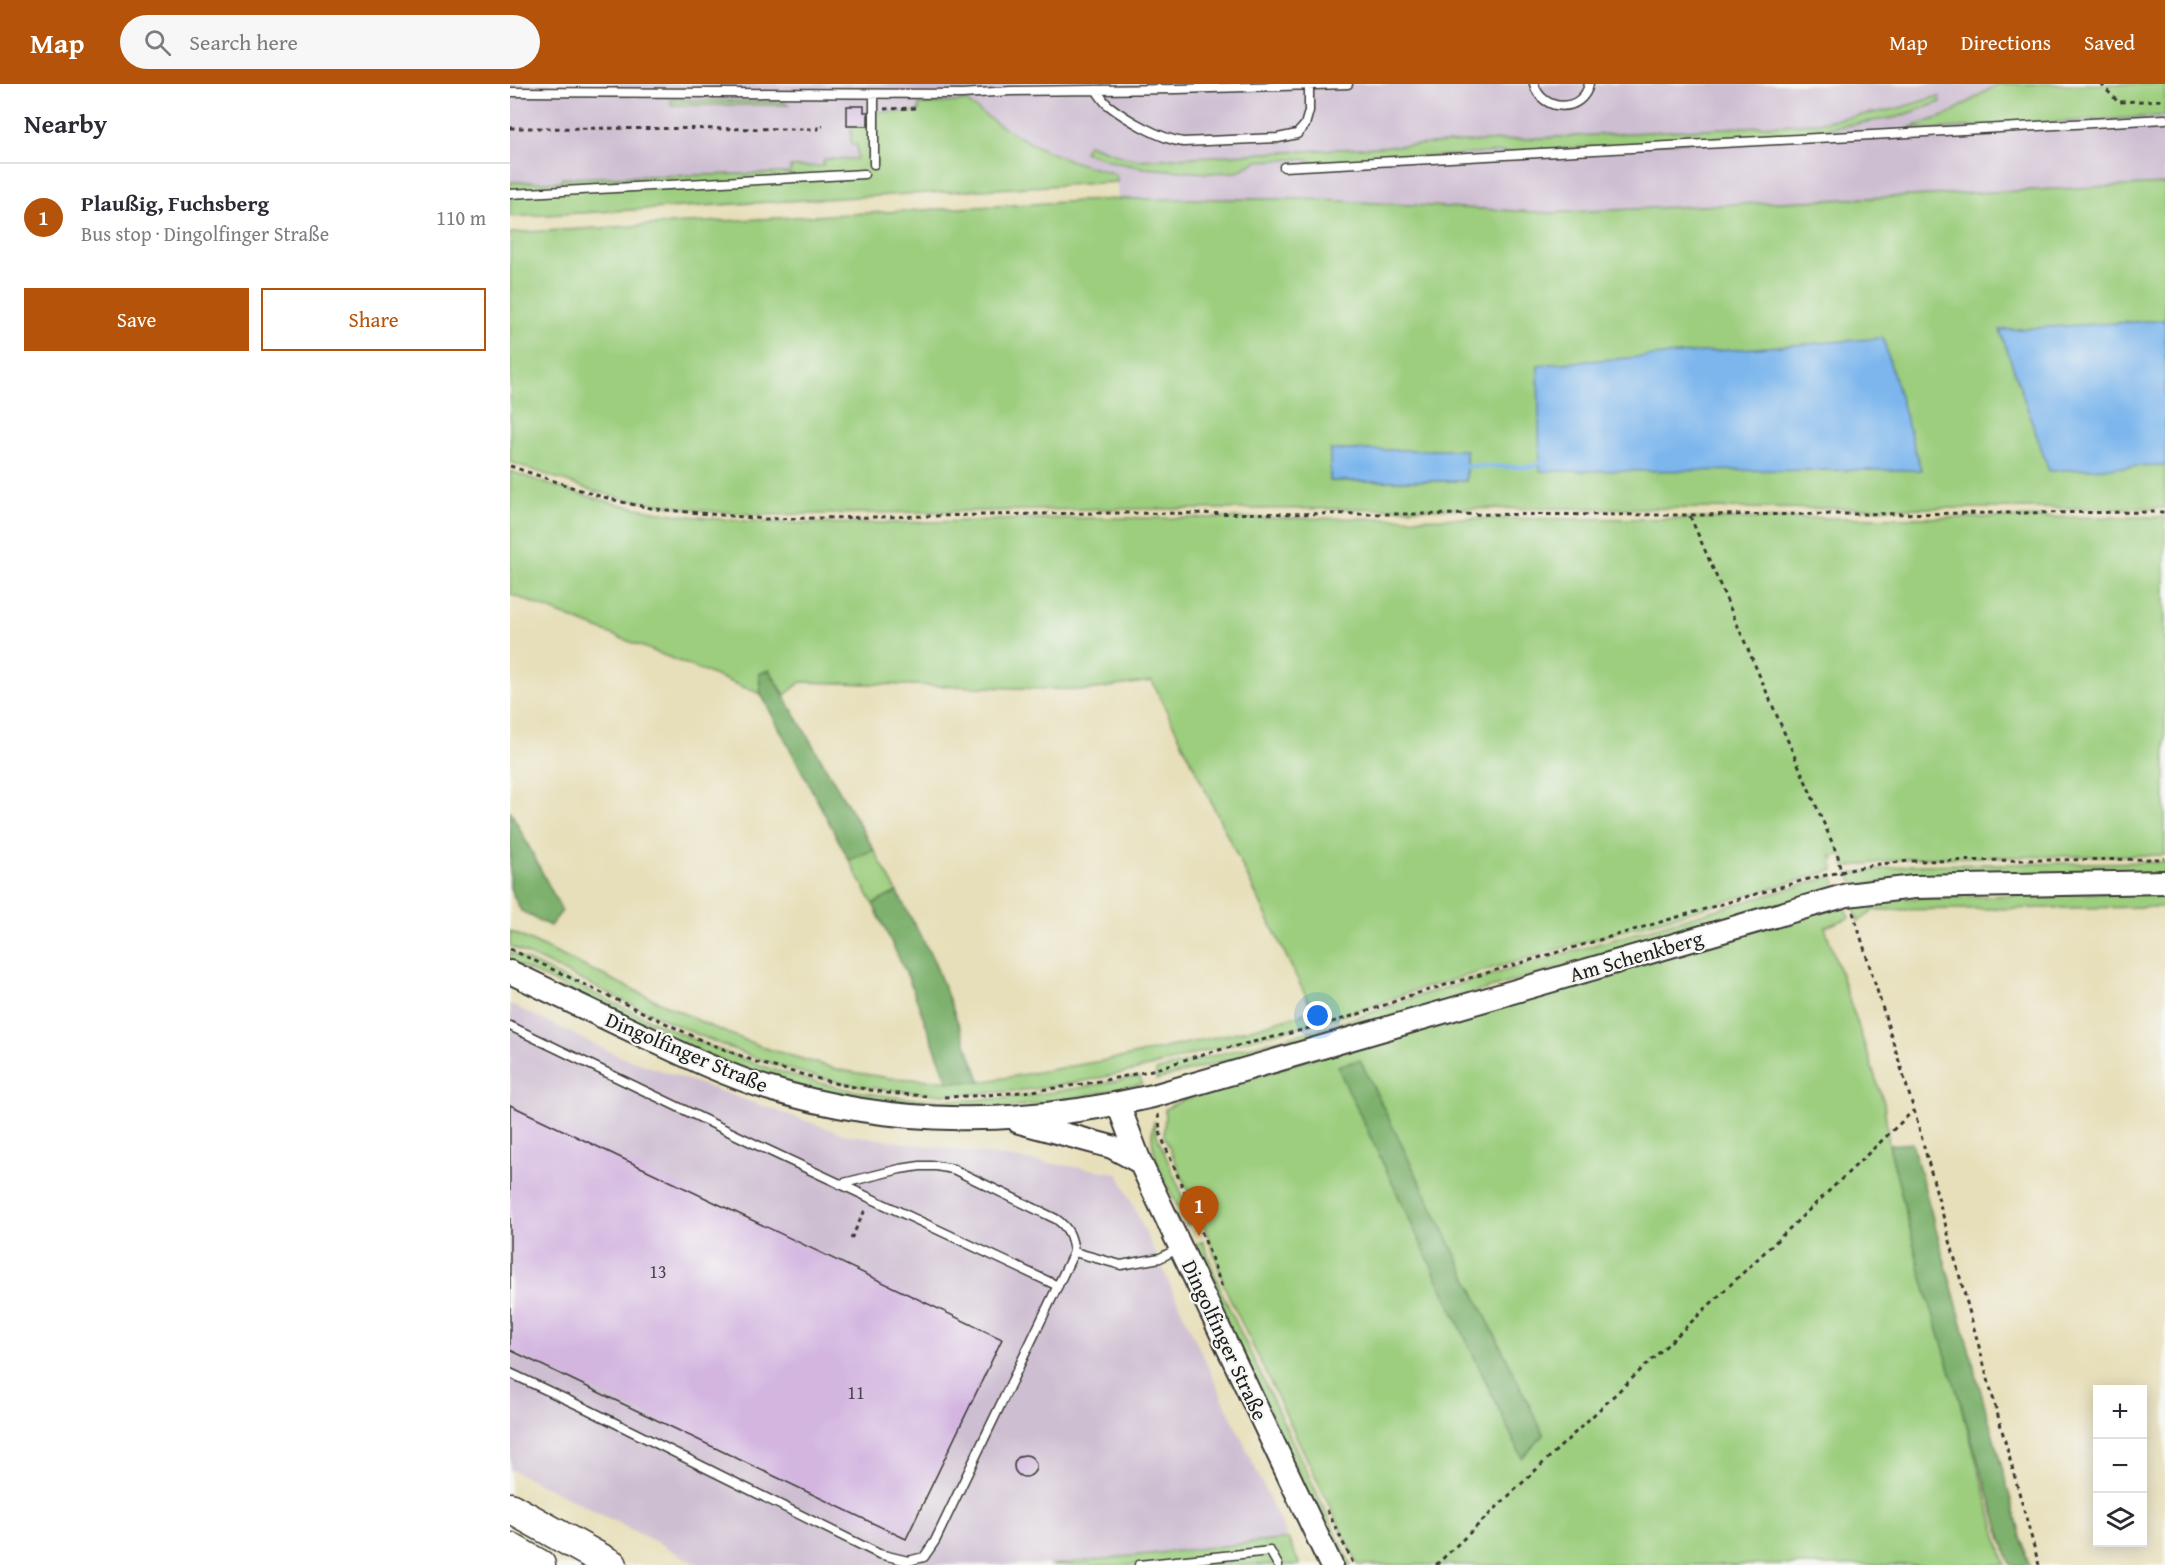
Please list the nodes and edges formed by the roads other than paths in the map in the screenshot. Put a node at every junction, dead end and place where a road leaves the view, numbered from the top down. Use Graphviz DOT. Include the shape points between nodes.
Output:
graph roads {
  1 [pos="1343,84"];
  2 [pos="1534,84"];
  3 [pos="1589,84"];
  4 [pos="1247,85"];
  5 [pos="1308,86"];
  6 [pos="1096,90"];
  7 [pos="510,92"];
  8 [pos="874,94"];
  9 [pos="2165,119"];
  10 [pos="874,164"];
  11 [pos="1284,167"];
  12 [pos="864,174"];
  13 [pos="510,194"];
  14 [pos="2165,882"];
  15 [pos="510,972"];
  16 [pos="510,1026"];
  17 [pos="1118,1104"];
  18 [pos="1009,1118"];
  19 [pos="1140,1162"];
  20 [pos="840,1184"];
  21 [pos="1181,1247"];
  22 [pos="1074,1252"];
  23 [pos="1058,1286"];
  24 [pos="510,1373"];
  25 [pos="510,1508"];
  26 [pos="510,1548"];
  27 [pos="540,1565"];
  28 [pos="612,1565"];
  29 [pos="1139,1565"];
  30 [pos="1278,1565"];
  31 [pos="1331,1565"];
  1 -- 5 [label="lane"];
  2 -- 3 [label="lane" via="1540,98 1553,106 1565,107 1583,97"];
  4 -- 5 [label="lane"];
  4 -- 6 [label="lane"];
  5 -- 6 [label="lane" via="1305,125 1297,134 1183,142 1135,122 1106,103"];
  6 -- 8 [label="lane"];
  7 -- 8 [label="lane"];
  8 -- 10 [label="lane"];
  9 -- 11 [label="lane"];
  12 -- 13 [label="lane"];
  14 -- 17 [label="main road, Am Schenkberg" via="1914,887 1847,895"];
  15 -- 18 [label="main road, Dingolfinger Straße" via="693,1059 767,1088 828,1104 887,1113 935,1118"];
  16 -- 20 [label="lane"];
  17 -- 18 [label="main road, Dingolfinger Straße"];
  17 -- 19 [label="main road, Dingolfinger Straße"];
  18 -- 19 [label="main road" via="1112,1148"];
  19 -- 21 [label="main road, Dingolfinger Straße"];
  20 -- 22 [label="lane" via="920,1166 953,1169 1056,1219 1066,1226"];
  20 -- 23 [label="lane"];
  21 -- 22 [label="lane" via="1160,1258 1121,1265"];
  21 -- 31 [label="main road, Dingolfinger Straße"];
  22 -- 23 [label="lane"];
  23 -- 24 [label="lane" via="935,1541 924,1557 908,1561 879,1554"];
  25 -- 28 [label="highway"];
  26 -- 27 [label="highway"];
  29 -- 30 [label="lane" via="1270,1551"];
}
